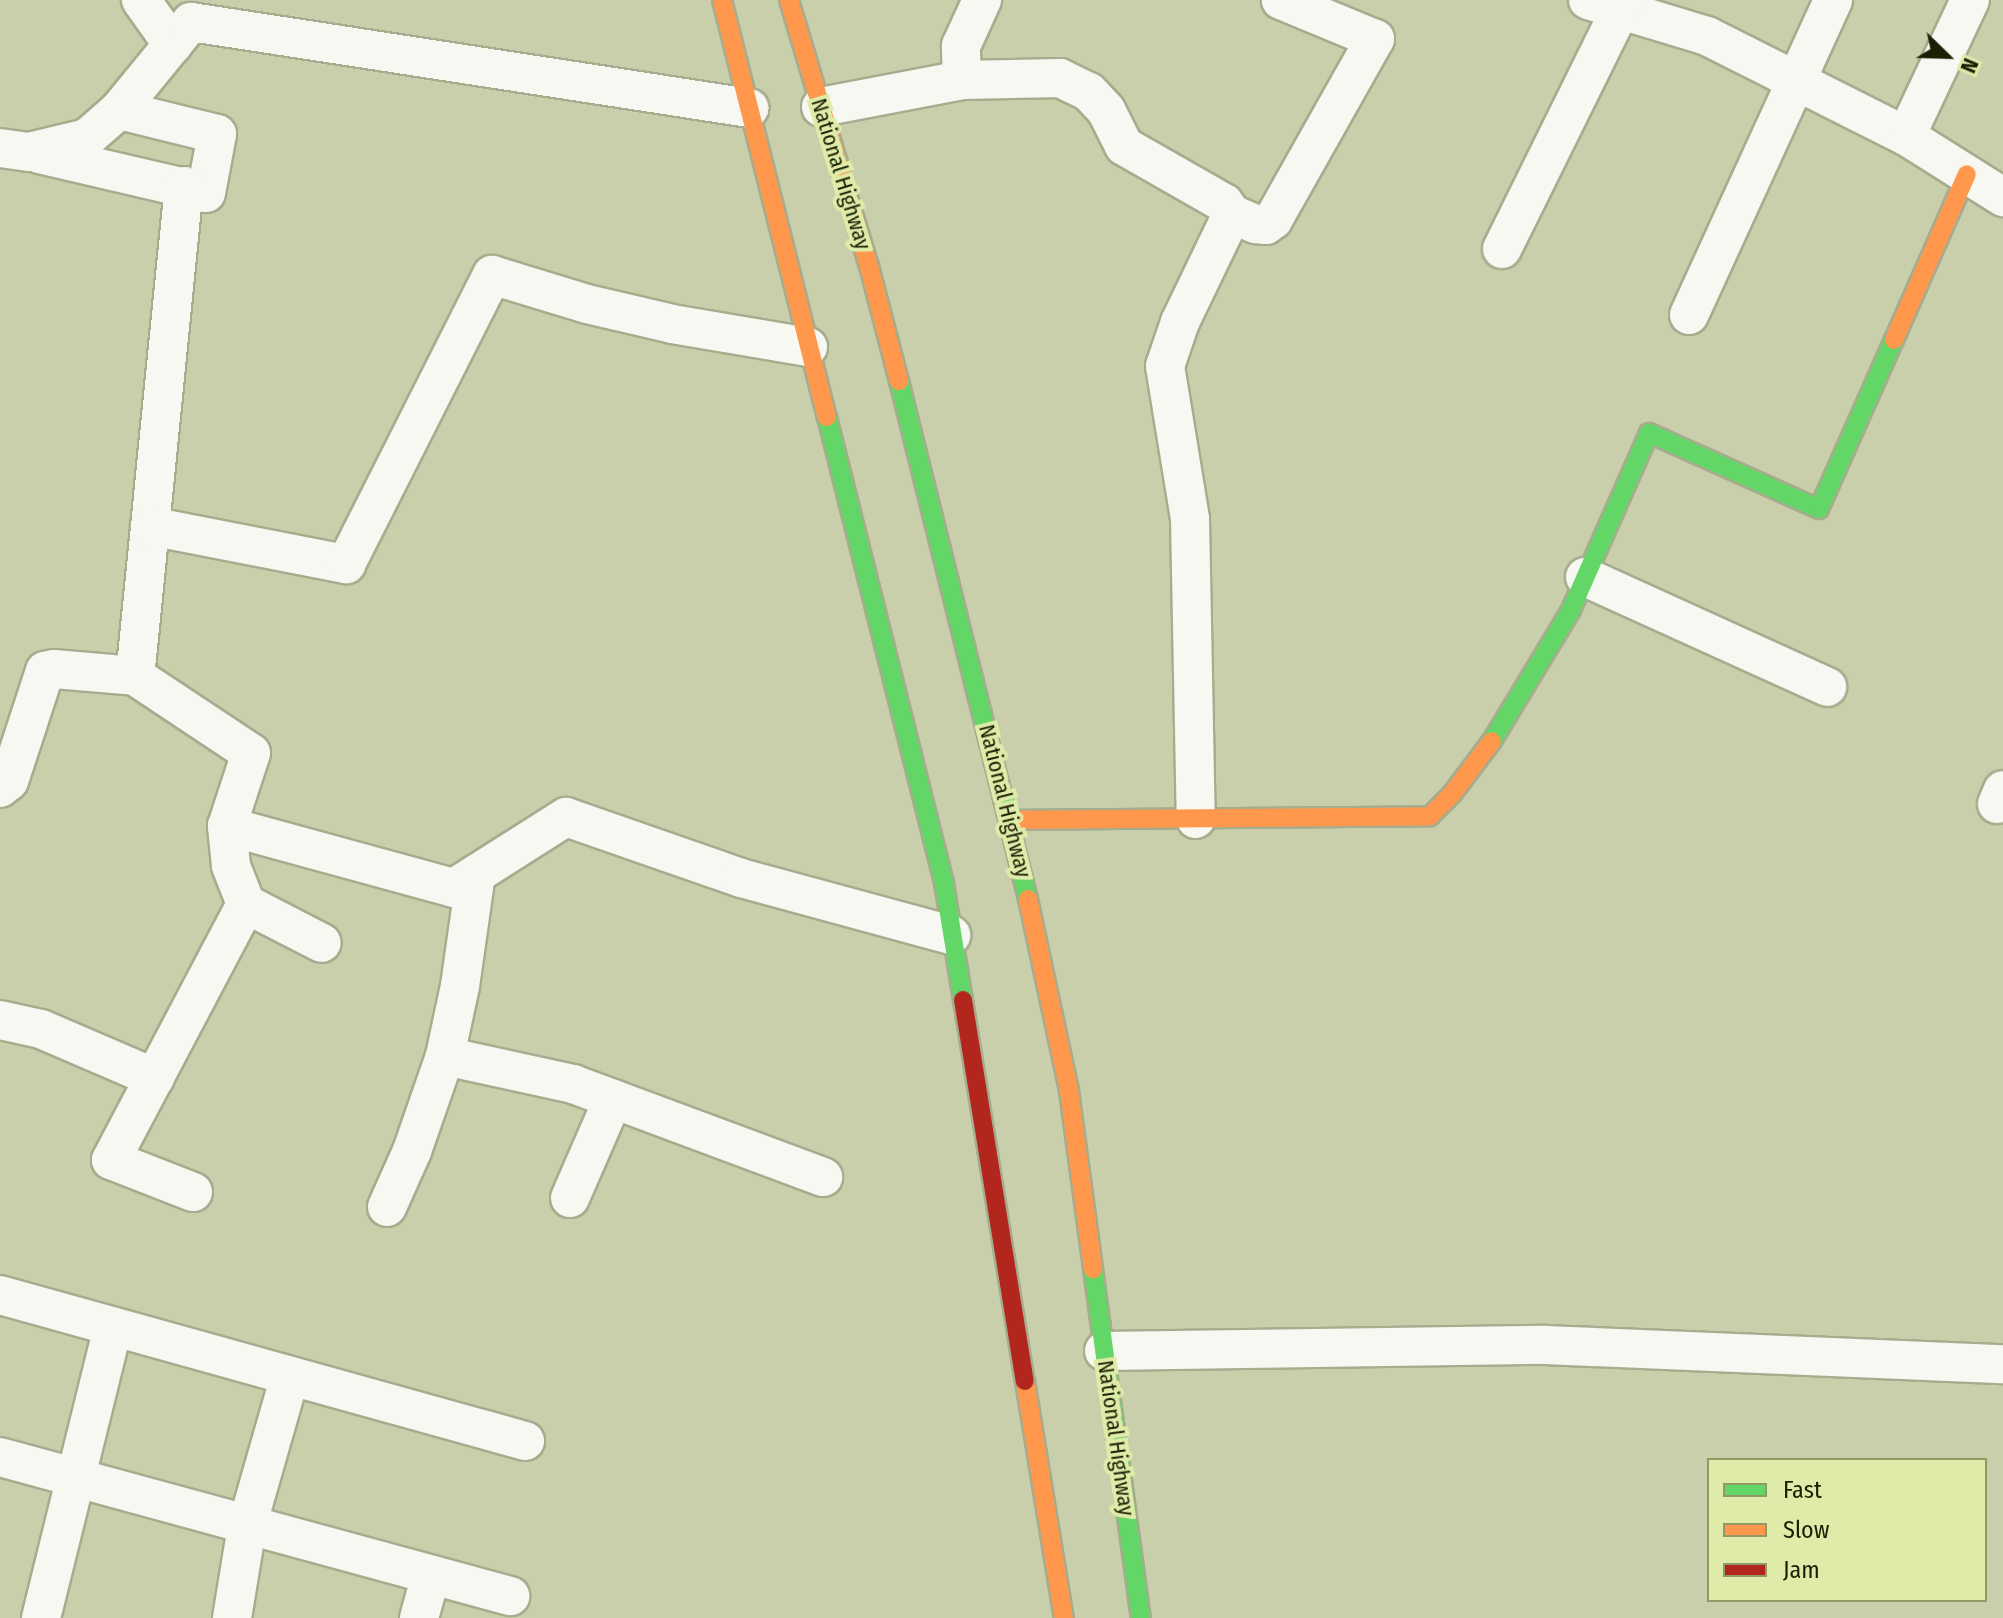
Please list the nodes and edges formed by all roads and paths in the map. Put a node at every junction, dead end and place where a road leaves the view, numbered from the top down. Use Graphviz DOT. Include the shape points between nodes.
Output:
graph roads {
  1 [pos="141,0"];
  2 [pos="722,0"];
  3 [pos="789,0"];
  4 [pos="982,0"];
  5 [pos="1281,0"];
  6 [pos="1833,0"];
  7 [pos="1970,0"];
  8 [pos="1605,4"];
  9 [pos="1695,15"];
  10 [pos="173,45"];
  11 [pos="962,80"];
  12 [pos="1795,80"];
  13 [pos="821,107"];
  14 [pos="749,108"];
  15 [pos="119,110"];
  16 [pos="1906,136"];
  17 [pos="14,150"];
  18 [pos="1967,174"];
  19 [pos="184,186"];
  20 [pos="2003,197"];
  21 [pos="1232,214"];
  22 [pos="1502,249"];
  23 [pos="1689,315"];
  24 [pos="808,347"];
  25 [pos="150,526"];
  26 [pos="1585,577"];
  27 [pos="135,676"];
  28 [pos="1827,687"];
  29 [pos="0,788"];
  30 [pos="1196,819"];
  31 [pos="1011,820"];
  32 [pos="227,826"];
  33 [pos="476,874"];
  34 [pos="246,904"];
  35 [pos="951,935"];
  36 [pos="322,943"];
  37 [pos="0,1020"];
  38 [pos="445,1056"];
  39 [pos="155,1078"];
  40 [pos="613,1099"];
  41 [pos="823,1177"];
  42 [pos="193,1192"];
  43 [pos="570,1198"];
  44 [pos="387,1207"];
  45 [pos="0,1295"];
  46 [pos="113,1327"];
  47 [pos="1104,1351"];
  48 [pos="2003,1364"];
  49 [pos="290,1376"];
  50 [pos="525,1441"];
  51 [pos="0,1457"];
  52 [pos="75,1480"];
  53 [pos="247,1526"];
  54 [pos="431,1575"];
  55 [pos="510,1596"];
  56 [pos="41,1618"];
  57 [pos="232,1618"];
  58 [pos="419,1618"];
  59 [pos="1064,1618"];
  60 [pos="1141,1618"];
  1 -- 10 [label="street"];
  2 -- 14 [label="main road"];
  3 -- 13 [label="main road, National Highway"];
  4 -- 11 [label="street" via="961,46"];
  5 -- 21 [label="street" via="1375,39 1273,220 1256,224"];
  6 -- 12 [label="street"];
  7 -- 16 [label="street"];
  8 -- 9 [label="street"];
  8 -- 22 [label="street"];
  9 -- 12 [label="street"];
  10 -- 14 [label="street" via="191,22"];
  10 -- 15 [label="street"];
  11 -- 13 [label="street"];
  11 -- 21 [label="street" via="1060,78 1089,92 1106,110 1124,146 1224,203"];
  12 -- 16 [label="street"];
  12 -- 23 [label="street"];
  13 -- 31 [label="main road, National Highway" via="869,266"];
  14 -- 24 [label="main road"];
  15 -- 17 [label="street" via="87,138"];
  15 -- 19 [label="street" via="217,134 206,193"];
  16 -- 18 [label="street"];
  17 -- 19 [label="street"];
  18 -- 20 [label="street"];
  18 -- 26 [label="main road" via="1819,509 1649,433"];
  19 -- 25 [label="street"];
  21 -- 30 [label="street" via="1180,322 1165,366 1190,519"];
  24 -- 25 [label="street" via="672,324 492,275 346,564"];
  24 -- 35 [label="main road" via="944,883"];
  25 -- 27 [label="street"];
  26 -- 28 [label="street"];
  26 -- 30 [label="main road" via="1499,731 1430,816"];
  27 -- 29 [label="street" via="45,671 9,781"];
  27 -- 32 [label="street" via="251,753"];
  30 -- 31 [label="main road"];
  31 -- 47 [label="main road, National Highway" via="1069,1091"];
  32 -- 33 [label="street" via="454,888"];
  32 -- 34 [label="street" via="231,866"];
  33 -- 35 [label="street" via="566,817 741,878"];
  33 -- 38 [label="street"];
  34 -- 36 [label="street"];
  34 -- 39 [label="street"];
  35 -- 59 [label="main road"];
  37 -- 39 [label="street" via="41,1029"];
  38 -- 40 [label="street" via="573,1084"];
  38 -- 44 [label="street"];
  39 -- 42 [label="street" via="111,1160"];
  40 -- 41 [label="street"];
  40 -- 43 [label="street"];
  45 -- 46 [label="street"];
  46 -- 49 [label="street"];
  46 -- 52 [label="street"];
  47 -- 48 [label="street" via="1545,1345"];
  47 -- 60 [label="main road, National Highway"];
  49 -- 50 [label="street"];
  49 -- 53 [label="street"];
  51 -- 52 [label="street"];
  52 -- 53 [label="street"];
  52 -- 56 [label="street"];
  53 -- 54 [label="street"];
  53 -- 57 [label="street"];
  54 -- 55 [label="street"];
  54 -- 58 [label="street"];
}
